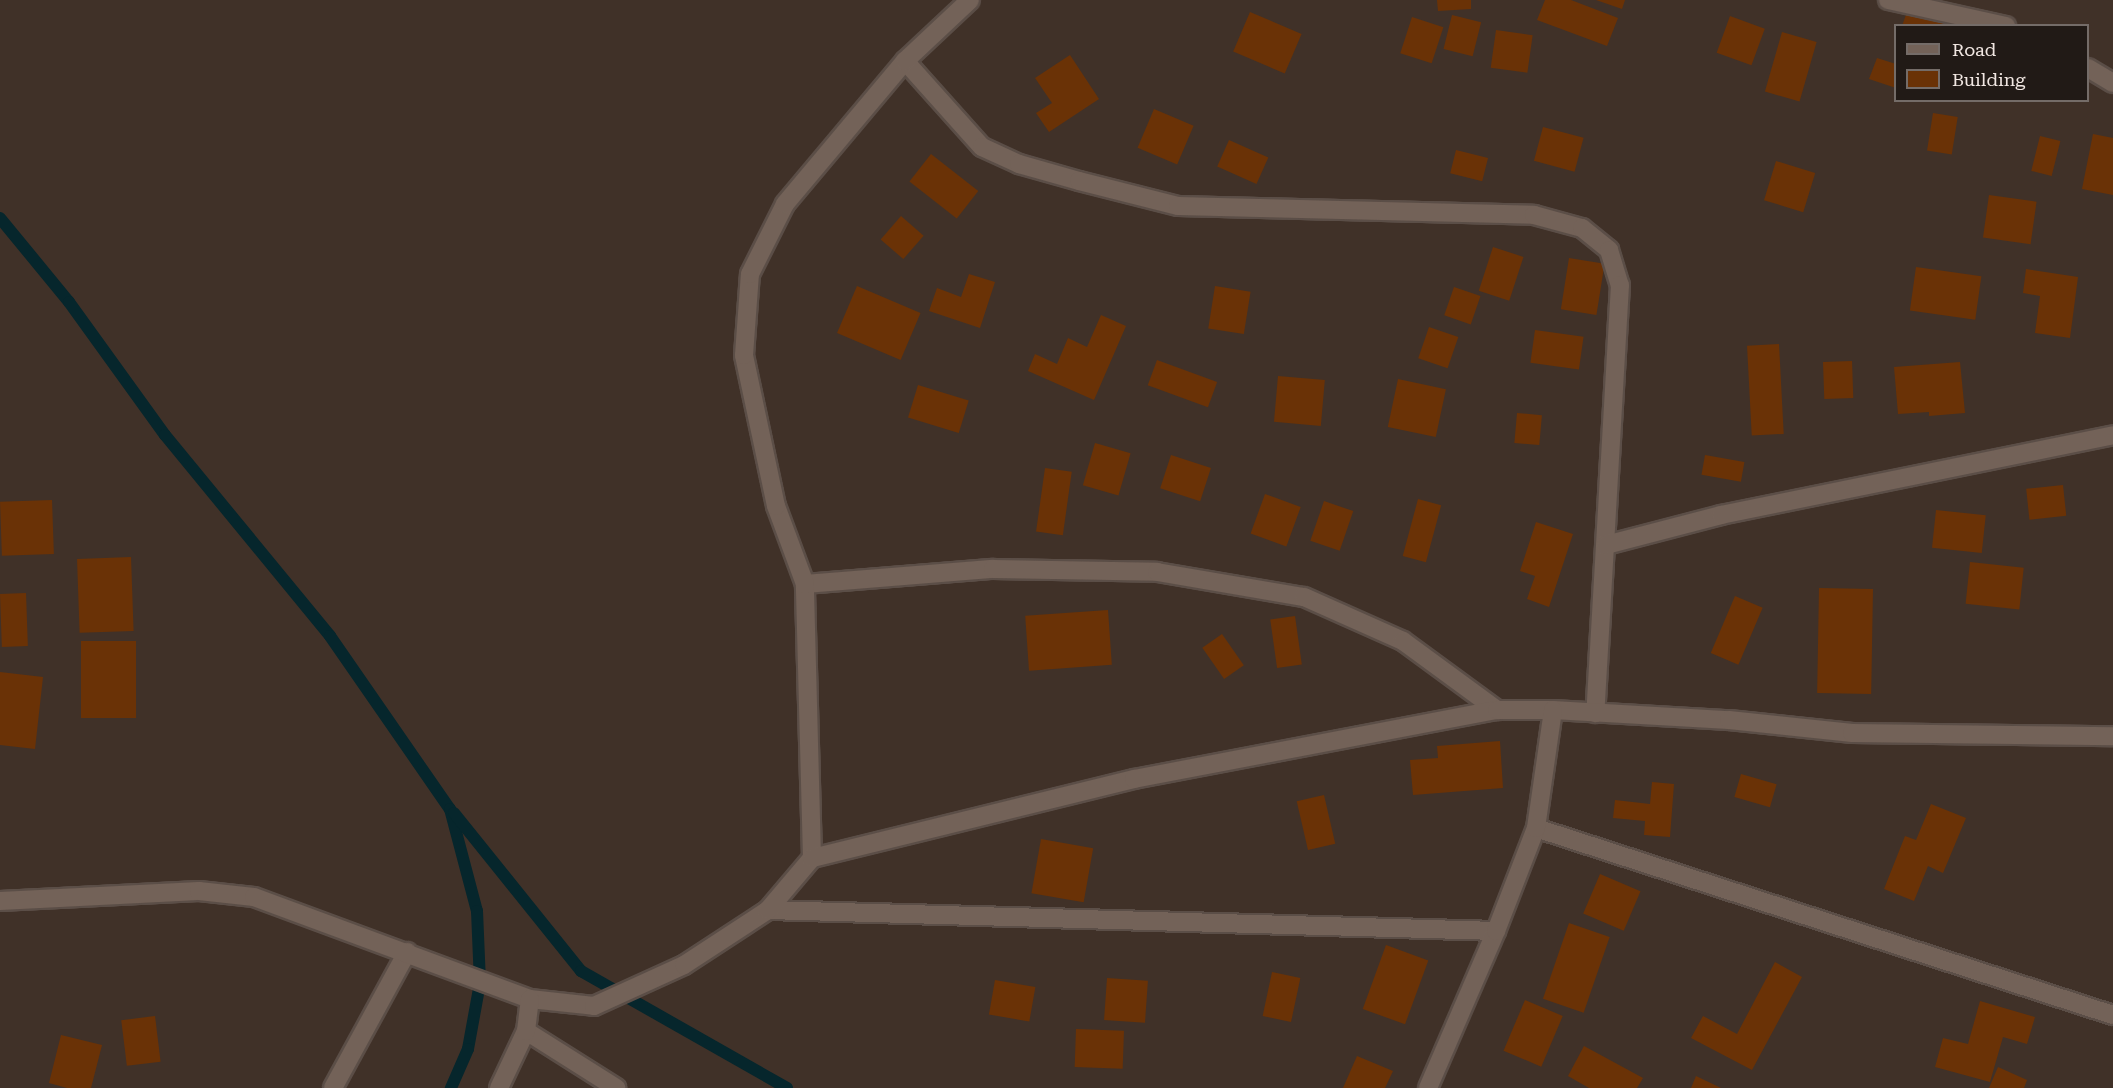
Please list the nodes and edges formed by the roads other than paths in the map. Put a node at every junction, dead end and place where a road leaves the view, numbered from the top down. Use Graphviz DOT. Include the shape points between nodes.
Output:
graph roads {
  1 [pos="970,0"];
  2 [pos="1888,0"];
  3 [pos="1997,24"];
  4 [pos="905,61"];
  5 [pos="2089,69"];
  6 [pos="2113,83"];
  7 [pos="2113,435"];
  8 [pos="1606,545"];
  9 [pos="805,584"];
  10 [pos="1497,710"];
  11 [pos="1553,710"];
  12 [pos="1595,713"];
  13 [pos="2113,736"];
  14 [pos="1536,828"];
  15 [pos="812,858"];
  16 [pos="0,901"];
  17 [pos="768,910"];
  18 [pos="1496,931"];
  19 [pos="407,952"];
  20 [pos="531,999"];
  21 [pos="2113,1015"];
  22 [pos="526,1031"];
  23 [pos="333,1088"];
  24 [pos="499,1088"];
  25 [pos="616,1088"];
  26 [pos="1428,1088"];
  1 -- 4 [label="street"];
  2 -- 3 [label="street"];
  4 -- 8 [label="street" via="982,147 1019,164 1178,206 1534,215 1582,228 1609,250 1620,285"];
  4 -- 9 [label="street" via="785,204 750,274 744,355 776,506"];
  5 -- 6 [label="street"];
  7 -- 8 [label="street" via="1721,515"];
  8 -- 12 [label="street"];
  9 -- 10 [label="street" via="993,569 1157,572 1304,597 1403,641"];
  9 -- 15 [label="street"];
  10 -- 11 [label="street"];
  10 -- 15 [label="street" via="1134,778"];
  11 -- 12 [label="street"];
  11 -- 14 [label="street"];
  12 -- 13 [label="street" via="1729,720 1851,733"];
  14 -- 18 [label="street"];
  14 -- 21 [label="street"];
  15 -- 17 [label="street"];
  16 -- 19 [label="street" via="199,891 254,897"];
  17 -- 18 [label="street"];
  17 -- 20 [label="street" via="684,965 594,1006"];
  18 -- 26 [label="street"];
  19 -- 20 [label="street" via="480,983"];
  19 -- 23 [label="street"];
  20 -- 22 [label="street"];
  22 -- 24 [label="street"];
  22 -- 25 [label="street"];
}
